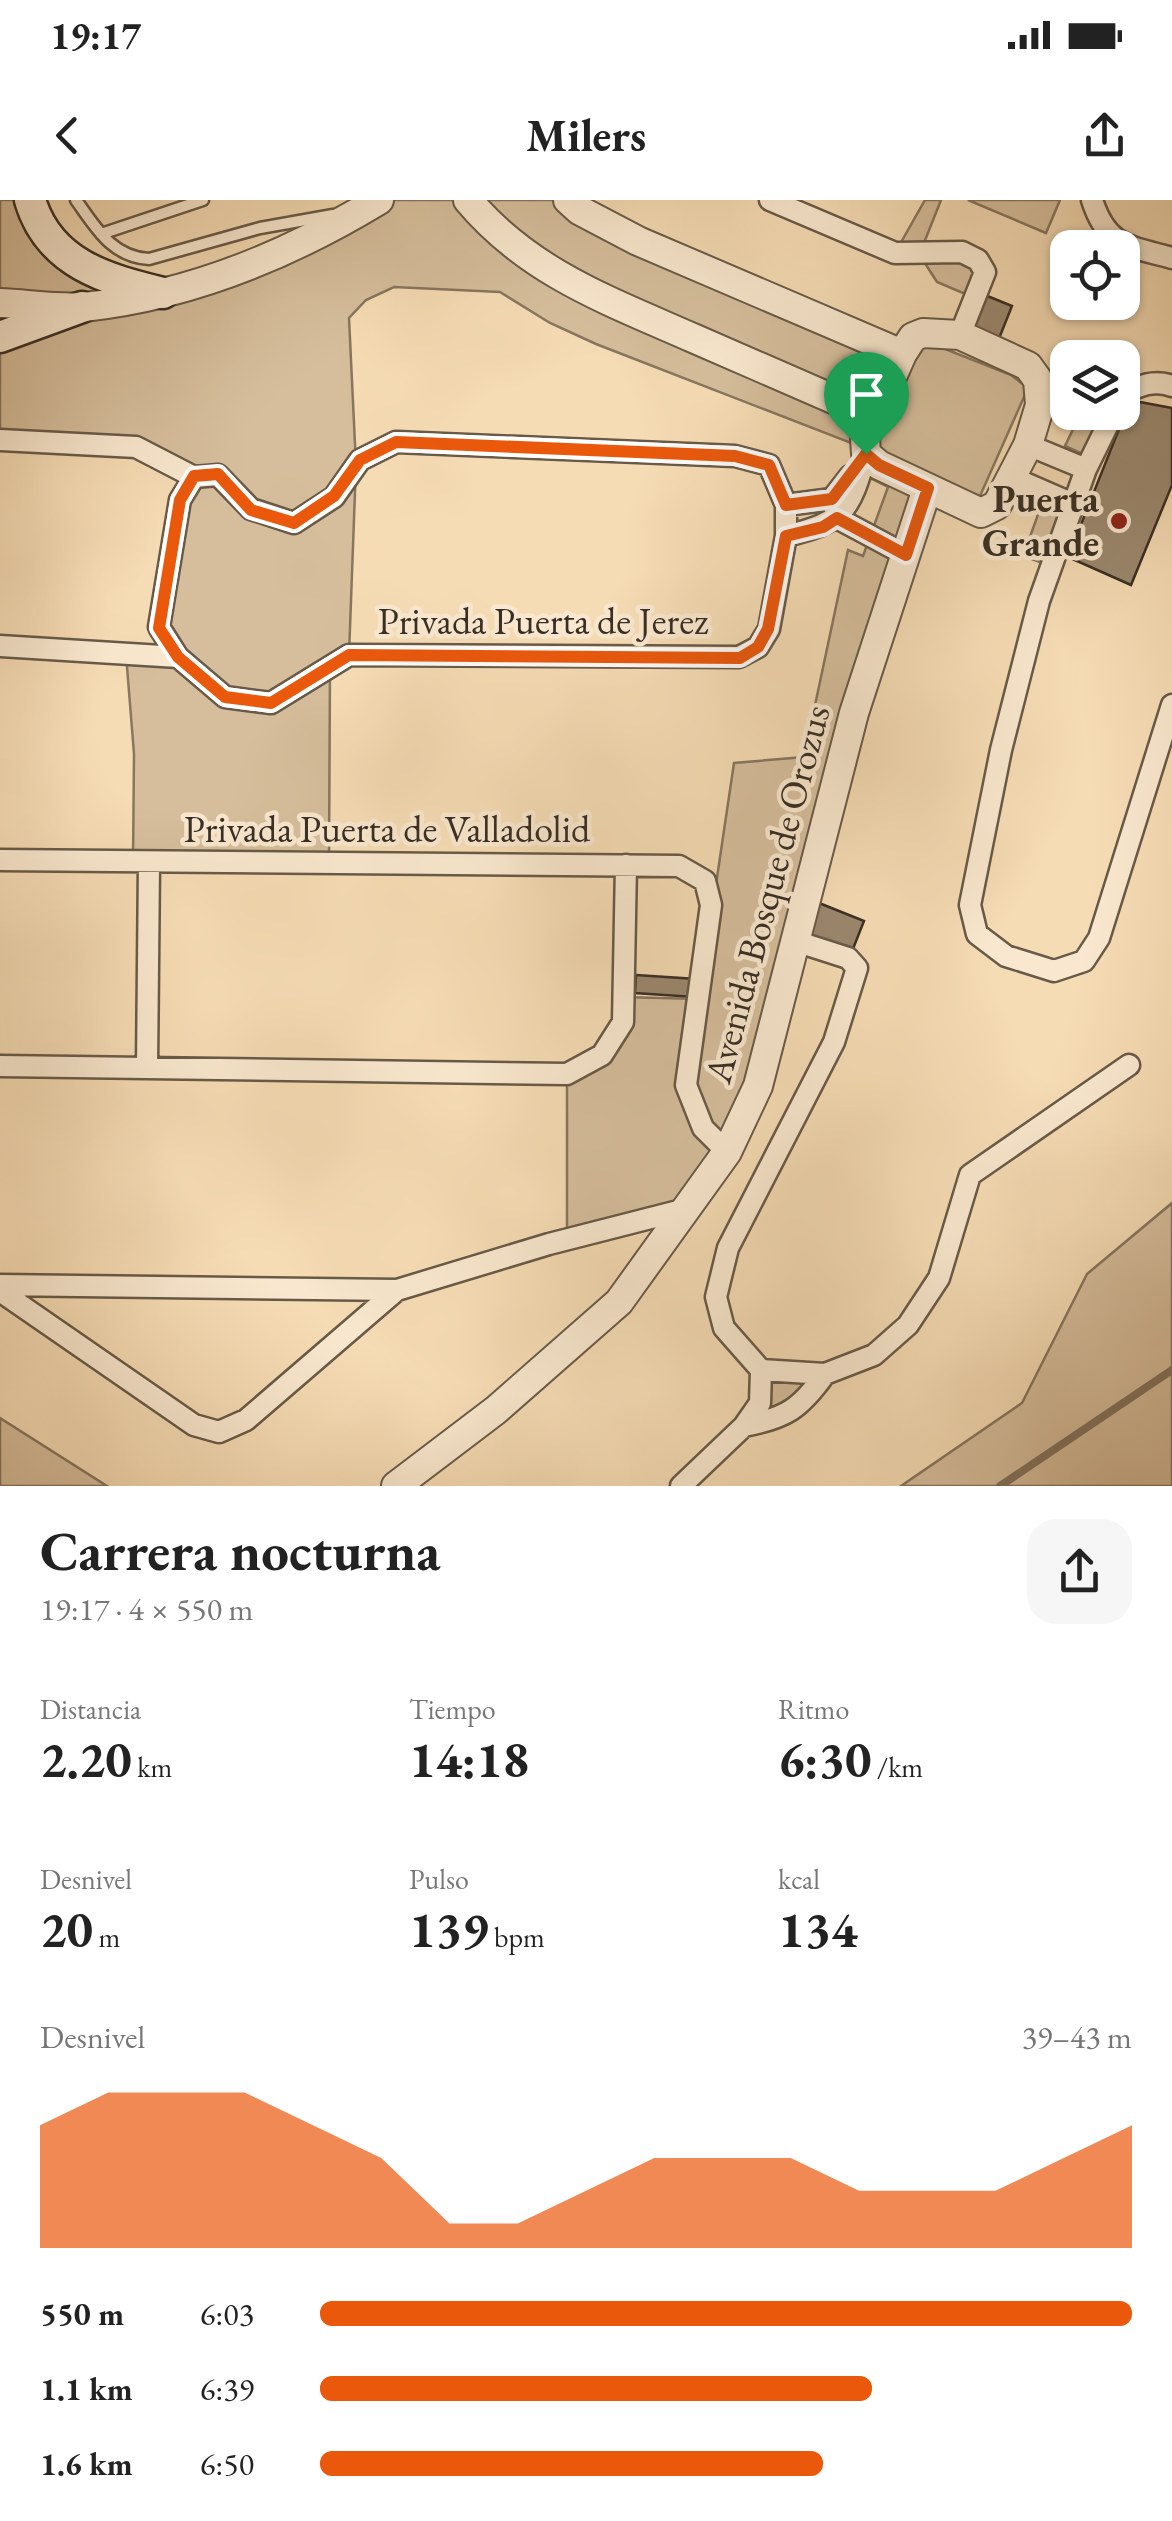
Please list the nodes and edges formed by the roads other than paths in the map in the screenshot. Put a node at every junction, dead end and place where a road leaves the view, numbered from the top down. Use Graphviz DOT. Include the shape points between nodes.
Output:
graph roads {
  1 [pos="30,200"];
  2 [pos="76,200"];
  3 [pos="203,200"];
  4 [pos="468,200"];
  5 [pos="568,200"];
  6 [pos="770,200"];
  7 [pos="1092,200"];
  8 [pos="369,205"];
  9 [pos="101,234"];
  10 [pos="1172,258"];
  11 [pos="163,293"];
  12 [pos="0,303"];
  13 [pos="82,307"];
  14 [pos="960,335"];
  15 [pos="0,337"];
  16 [pos="902,354"];
  17 [pos="1140,385"];
  18 [pos="1172,386"];
  19 [pos="875,417"];
  20 [pos="1105,430"];
  21 [pos="0,440"];
  22 [pos="1028,444"];
  23 [pos="866,454"];
  24 [pos="1086,469"];
  25 [pos="194,476"];
  26 [pos="1011,477"];
  27 [pos="928,488"];
  28 [pos="1073,504"];
  29 [pos="786,505"];
  30 [pos="835,508"];
  31 [pos="786,536"];
  32 [pos="906,555"];
  33 [pos="0,646"];
  34 [pos="178,657"];
  35 [pos="1172,704"];
  36 [pos="0,860"];
  37 [pos="148,862"];
  38 [pos="626,865"];
  39 [pos="795,942"];
  40 [pos="1130,1065"];
  41 [pos="0,1066"];
  42 [pos="147,1067"];
  43 [pos="727,1152"];
  44 [pos="686,1209"];
  45 [pos="0,1288"];
  46 [pos="398,1290"];
  47 [pos="761,1370"];
  48 [pos="824,1374"];
  49 [pos="744,1426"];
  50 [pos="396,1486"];
  51 [pos="681,1486"];
  1 -- 11 [label="main road" via="48,239 70,260 108,279"];
  2 -- 9 [label="lane"];
  3 -- 9 [label="lane"];
  4 -- 19 [label="street" via="540,267"];
  5 -- 16 [label="street" via="638,241"];
  6 -- 14 [label="street" via="896,253 962,252 978,260 984,272"];
  7 -- 10 [label="street" via="1101,226 1124,245"];
  8 -- 9 [label="lane" via="149,259 130,258"];
  8 -- 11 [label="street" via="242,269"];
  11 -- 13 [label="street"];
  12 -- 13 [label="street"];
  13 -- 15 [label="main road"];
  14 -- 16 [label="street" via="923,333"];
  14 -- 22 [label="street" via="1028,366 1038,380 1040,405"];
  16 -- 19 [label="street"];
  17 -- 18 [label="street"];
  19 -- 23 [label="street"];
  20 -- 24 [label="street"];
  21 -- 25 [label="street, Privada Puerta de Jerez" via="136,447"];
  22 -- 24 [label="street"];
  22 -- 26 [label="street"];
  23 -- 27 [label="street"];
  23 -- 30 [label="street" via="844,512"];
  24 -- 28 [label="street"];
  25 -- 29 [label="street, Privada Puerta de Jerez" via="218,474 251,510 294,523 334,496 360,460 396,442 735,456 769,465"];
  25 -- 34 [label="street, Privada Puerta de Jerez" via="180,500 159,628"];
  26 -- 27 [label="street" via="997,505 981,513"];
  26 -- 28 [label="street"];
  27 -- 32 [label="street, Avenida Bosque de Orozus"];
  28 -- 35 [label="street" via="1039,601 970,905 978,934 1006,956 1054,971 1084,960 1099,938"];
  29 -- 30 [label="street"];
  29 -- 31 [label="street, Privada Puerta de Jerez"];
  30 -- 31 [label="street" via="823,527"];
  30 -- 32 [label="street"];
  31 -- 34 [label="street, Privada Puerta de Jerez" via="768,629 758,647 740,658 349,655 271,703 225,697"];
  32 -- 39 [label="street, Avenida Bosque de Orozus" via="854,713"];
  33 -- 34 [label="street"];
  36 -- 37 [label="street, Privada Puerta de Valladolid"];
  37 -- 38 [label="street, Privada Puerta de Valladolid"];
  37 -- 42 [label="street, Privada Puerta de Valladolid"];
  38 -- 42 [label="street, Privada Puerta de Valladolid" via="623,1022 602,1055 567,1074"];
  38 -- 43 [label="street, Privada Puerta de Valladolid" via="679,866 705,880 710,905 686,1085 703,1128"];
  39 -- 43 [label="street, Avenida Bosque de Orozus" via="758,1086"];
  39 -- 47 [label="street" via="848,958 857,968 834,1042 728,1248 716,1297 724,1328"];
  40 -- 48 [label="street" via="970,1175 938,1278 908,1325 874,1355"];
  41 -- 42 [label="street, Privada Puerta de Valladolid"];
  43 -- 44 [label="street, Avenida Bosque de Orozus"];
  44 -- 46 [label="street"];
  44 -- 50 [label="street, Avenida Bosque de Orozus" via="619,1302 496,1410"];
  45 -- 46 [label="street"];
  45 -- 46 [label="street" via="194,1425 219,1432 246,1420"];
  47 -- 48 [label="street"];
  47 -- 49 [label="street" via="760,1403"];
  48 -- 49 [label="street" via="806,1401 777,1420"];
  49 -- 51 [label="street"];
}
